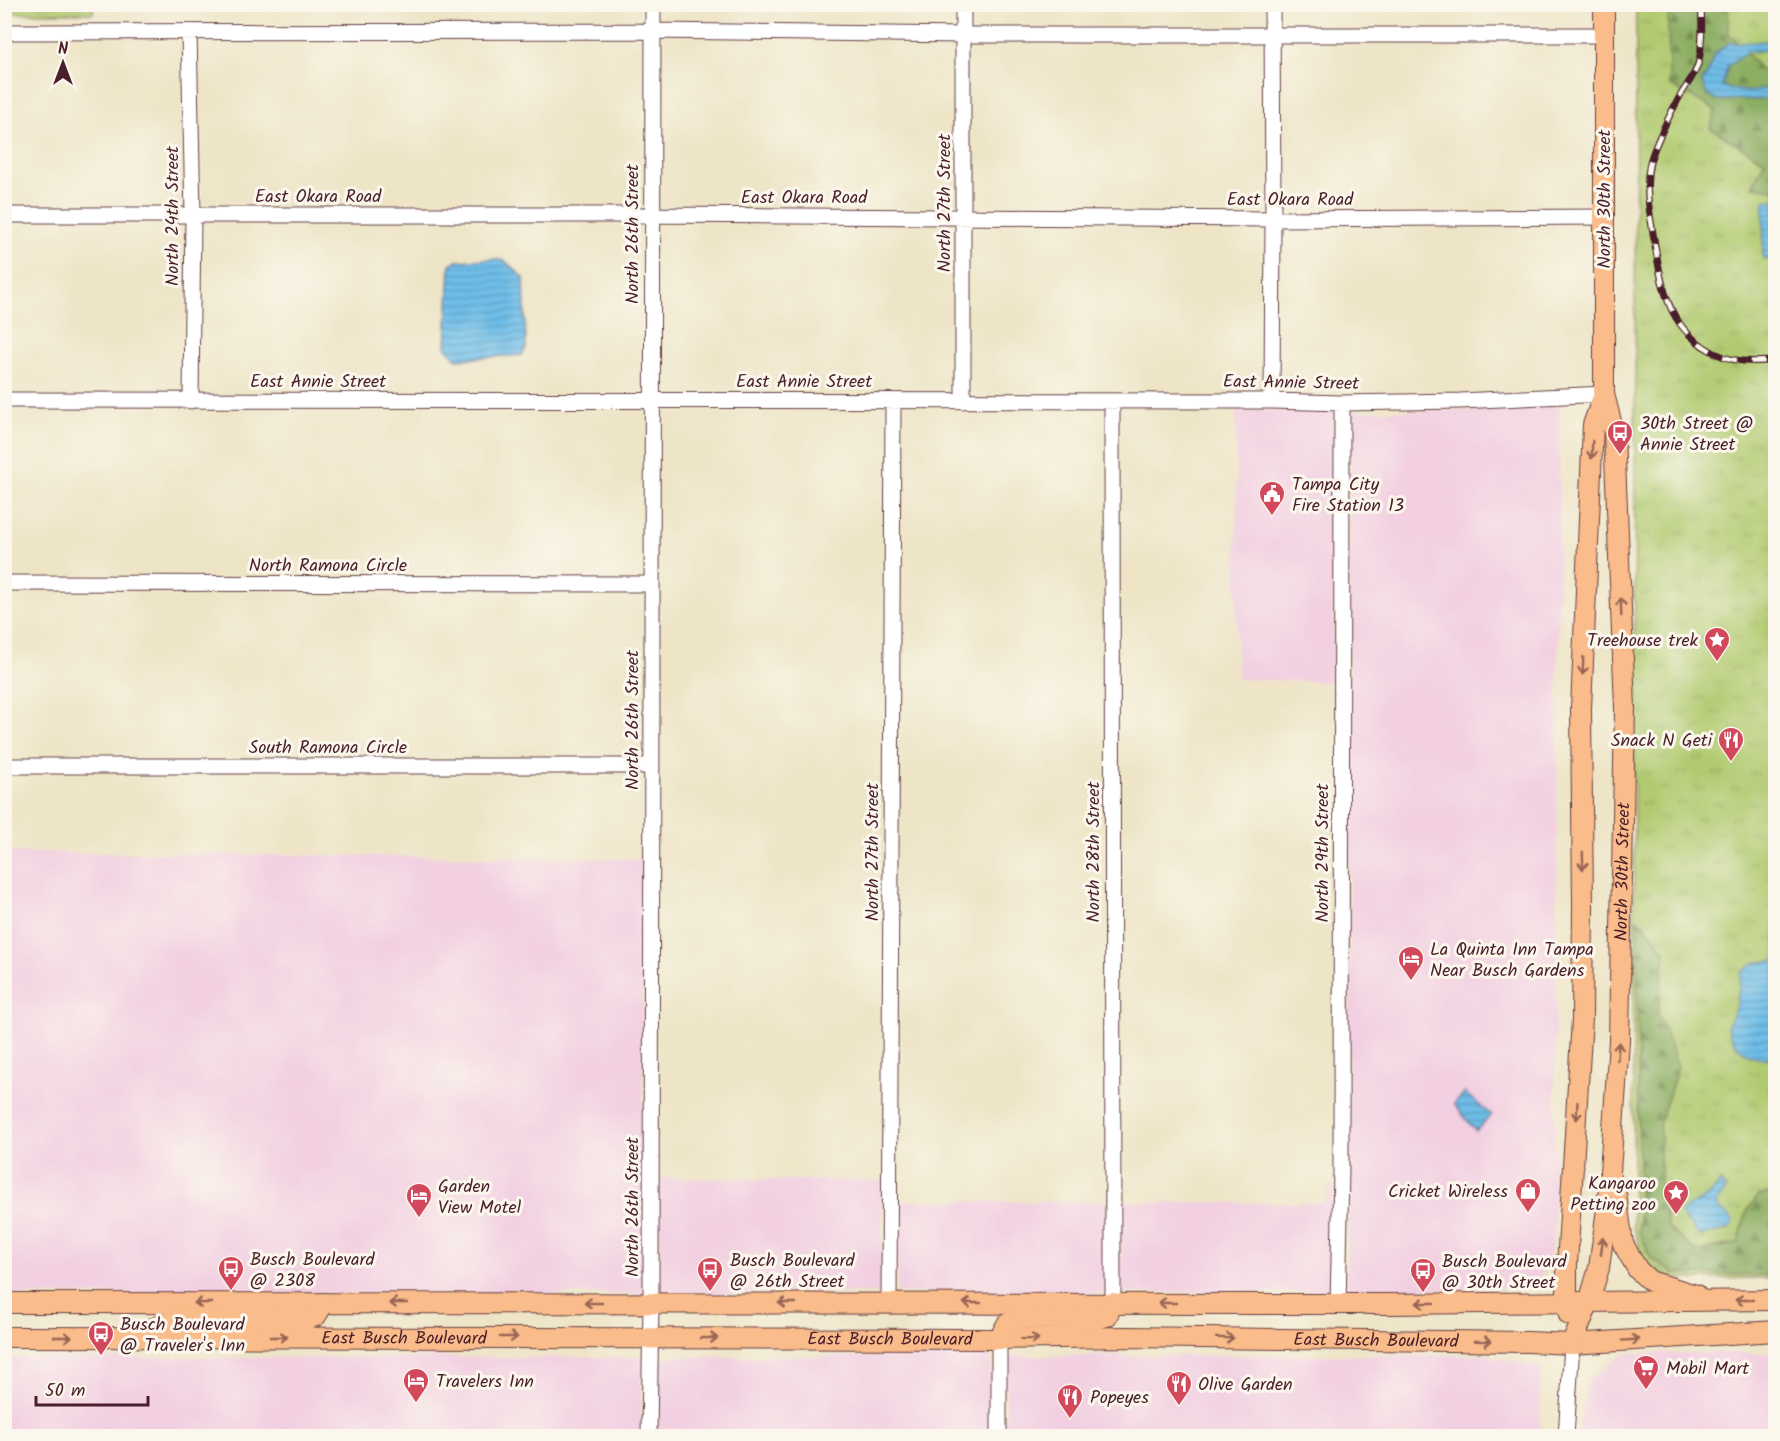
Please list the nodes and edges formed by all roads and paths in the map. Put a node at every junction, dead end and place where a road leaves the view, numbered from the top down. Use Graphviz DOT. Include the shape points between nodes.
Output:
graph roads {
  1 [pos="653,4"];
  2 [pos="963,4"];
  3 [pos="1272,4"];
  4 [pos="1604,4"];
  5 [pos="653,31"];
  6 [pos="4,32"];
  7 [pos="189,32"];
  8 [pos="963,35"];
  9 [pos="1272,35"];
  10 [pos="1604,35"];
  11 [pos="4,215"];
  12 [pos="193,215"];
  13 [pos="651,215"];
  14 [pos="963,217"];
  15 [pos="1604,217"];
  16 [pos="1274,219"];
  17 [pos="1604,394"];
  18 [pos="4,400"];
  19 [pos="191,401"];
  20 [pos="651,401"];
  21 [pos="893,401"];
  22 [pos="963,401"];
  23 [pos="1112,401"];
  24 [pos="1272,401"];
  25 [pos="1342,402"];
  26 [pos="4,583"];
  27 [pos="651,584"];
  28 [pos="4,766"];
  29 [pos="651,766"];
  30 [pos="1611,1149"];
  31 [pos="1713,1300"];
  32 [pos="1776,1300"];
  33 [pos="1567,1302"];
  34 [pos="1589,1302"];
  35 [pos="4,1303"];
  36 [pos="324,1303"];
  37 [pos="651,1303"];
  38 [pos="1113,1303"];
  39 [pos="890,1304"];
  40 [pos="1338,1304"];
  41 [pos="1776,1331"];
  42 [pos="4,1337"];
  43 [pos="128,1337"];
  44 [pos="650,1337"];
  45 [pos="999,1339"];
  46 [pos="1572,1344"];
  47 [pos="649,1437"];
  48 [pos="999,1437"];
  49 [pos="1566,1437"];
  1 -- 5 [label="street, North 26th Street"];
  2 -- 8 [label="street, North 27th Street"];
  3 -- 9 [label="street"];
  4 -- 10 [label="main road, North 30th Street"];
  5 -- 7 [label="street"];
  5 -- 8 [label="street"];
  5 -- 13 [label="street, North 26th Street"];
  6 -- 7 [label="street"];
  7 -- 12 [label="street, North 24th Street"];
  8 -- 9 [label="street"];
  8 -- 14 [label="street, North 27th Street"];
  9 -- 10 [label="street"];
  9 -- 16 [label="street"];
  10 -- 15 [label="main road, North 30th Street"];
  11 -- 12 [label="street, East Okara Road"];
  12 -- 13 [label="street, East Okara Road"];
  12 -- 19 [label="street, North 24th Street"];
  13 -- 14 [label="street, East Okara Road"];
  13 -- 20 [label="street, North 26th Street"];
  14 -- 16 [label="street, East Okara Road"];
  14 -- 22 [label="street, North 27th Street"];
  15 -- 16 [label="street, East Okara Road"];
  15 -- 17 [label="main road, North 30th Street"];
  16 -- 24 [label="street"];
  17 -- 25 [label="street, East Annie Street"];
  30 -- 17 [label="main road, North 30th Street, one-way" via="1618,1041 1625,708 1614,433"];
  17 -- 33 [label="main road, North 30th Street, one-way" via="1593,425 1582,685 1582,1019"];
  18 -- 19 [label="street, East Annie Street"];
  19 -- 20 [label="street, East Annie Street"];
  20 -- 21 [label="street, East Annie Street"];
  20 -- 27 [label="street, North 26th Street"];
  21 -- 22 [label="street, East Annie Street"];
  21 -- 39 [label="street, North 27th Street"];
  22 -- 23 [label="street, East Annie Street"];
  23 -- 24 [label="street, East Annie Street"];
  23 -- 38 [label="street, North 28th Street"];
  24 -- 25 [label="street, East Annie Street"];
  25 -- 40 [label="street, North 29th Street"];
  26 -- 27 [label="street, North Ramona Circle"];
  27 -- 29 [label="street, North 26th Street"];
  28 -- 29 [label="street, South Ramona Circle"];
  29 -- 37 [label="street, North 26th Street"];
  30 -- 31 [label="main road" via="1623,1244 1638,1270 1650,1281"];
  34 -- 30 [label="main road, North 30th Street, one-way" via="1599,1268"];
  32 -- 31 [label="main road, East Busch Boulevard, one-way"];
  31 -- 34 [label="main road, East Busch Boulevard"];
  33 -- 34 [label="main road, East Busch Boulevard"];
  33 -- 40 [label="main road, East Busch Boulevard, one-way"];
  33 -- 46 [label="main road, North 30th Street"];
  34 -- 46 [label="main road, North 30th Street"];
  36 -- 35 [label="main road, East Busch Boulevard, one-way"];
  37 -- 36 [label="main road, East Busch Boulevard, one-way"];
  36 -- 43 [label="main road" via="316,1316 308,1319 175,1320"];
  39 -- 37 [label="main road, East Busch Boulevard, one-way"];
  37 -- 44 [label="street, North 26th Street"];
  38 -- 39 [label="main road, East Busch Boulevard, one-way"];
  40 -- 38 [label="main road, East Busch Boulevard, one-way"];
  38 -- 45 [label="main road" via="1107,1316 1099,1318 1017,1319 1007,1324"];
  46 -- 41 [label="main road, East Busch Boulevard, one-way"];
  42 -- 43 [label="main road, East Busch Boulevard, one-way"];
  43 -- 44 [label="main road, East Busch Boulevard, one-way"];
  44 -- 45 [label="main road, East Busch Boulevard, one-way"];
  44 -- 47 [label="street, North 26th Street"];
  45 -- 46 [label="main road, East Busch Boulevard, one-way"];
  45 -- 48 [label="street"];
  46 -- 49 [label="street, North 30th Street"];
}
